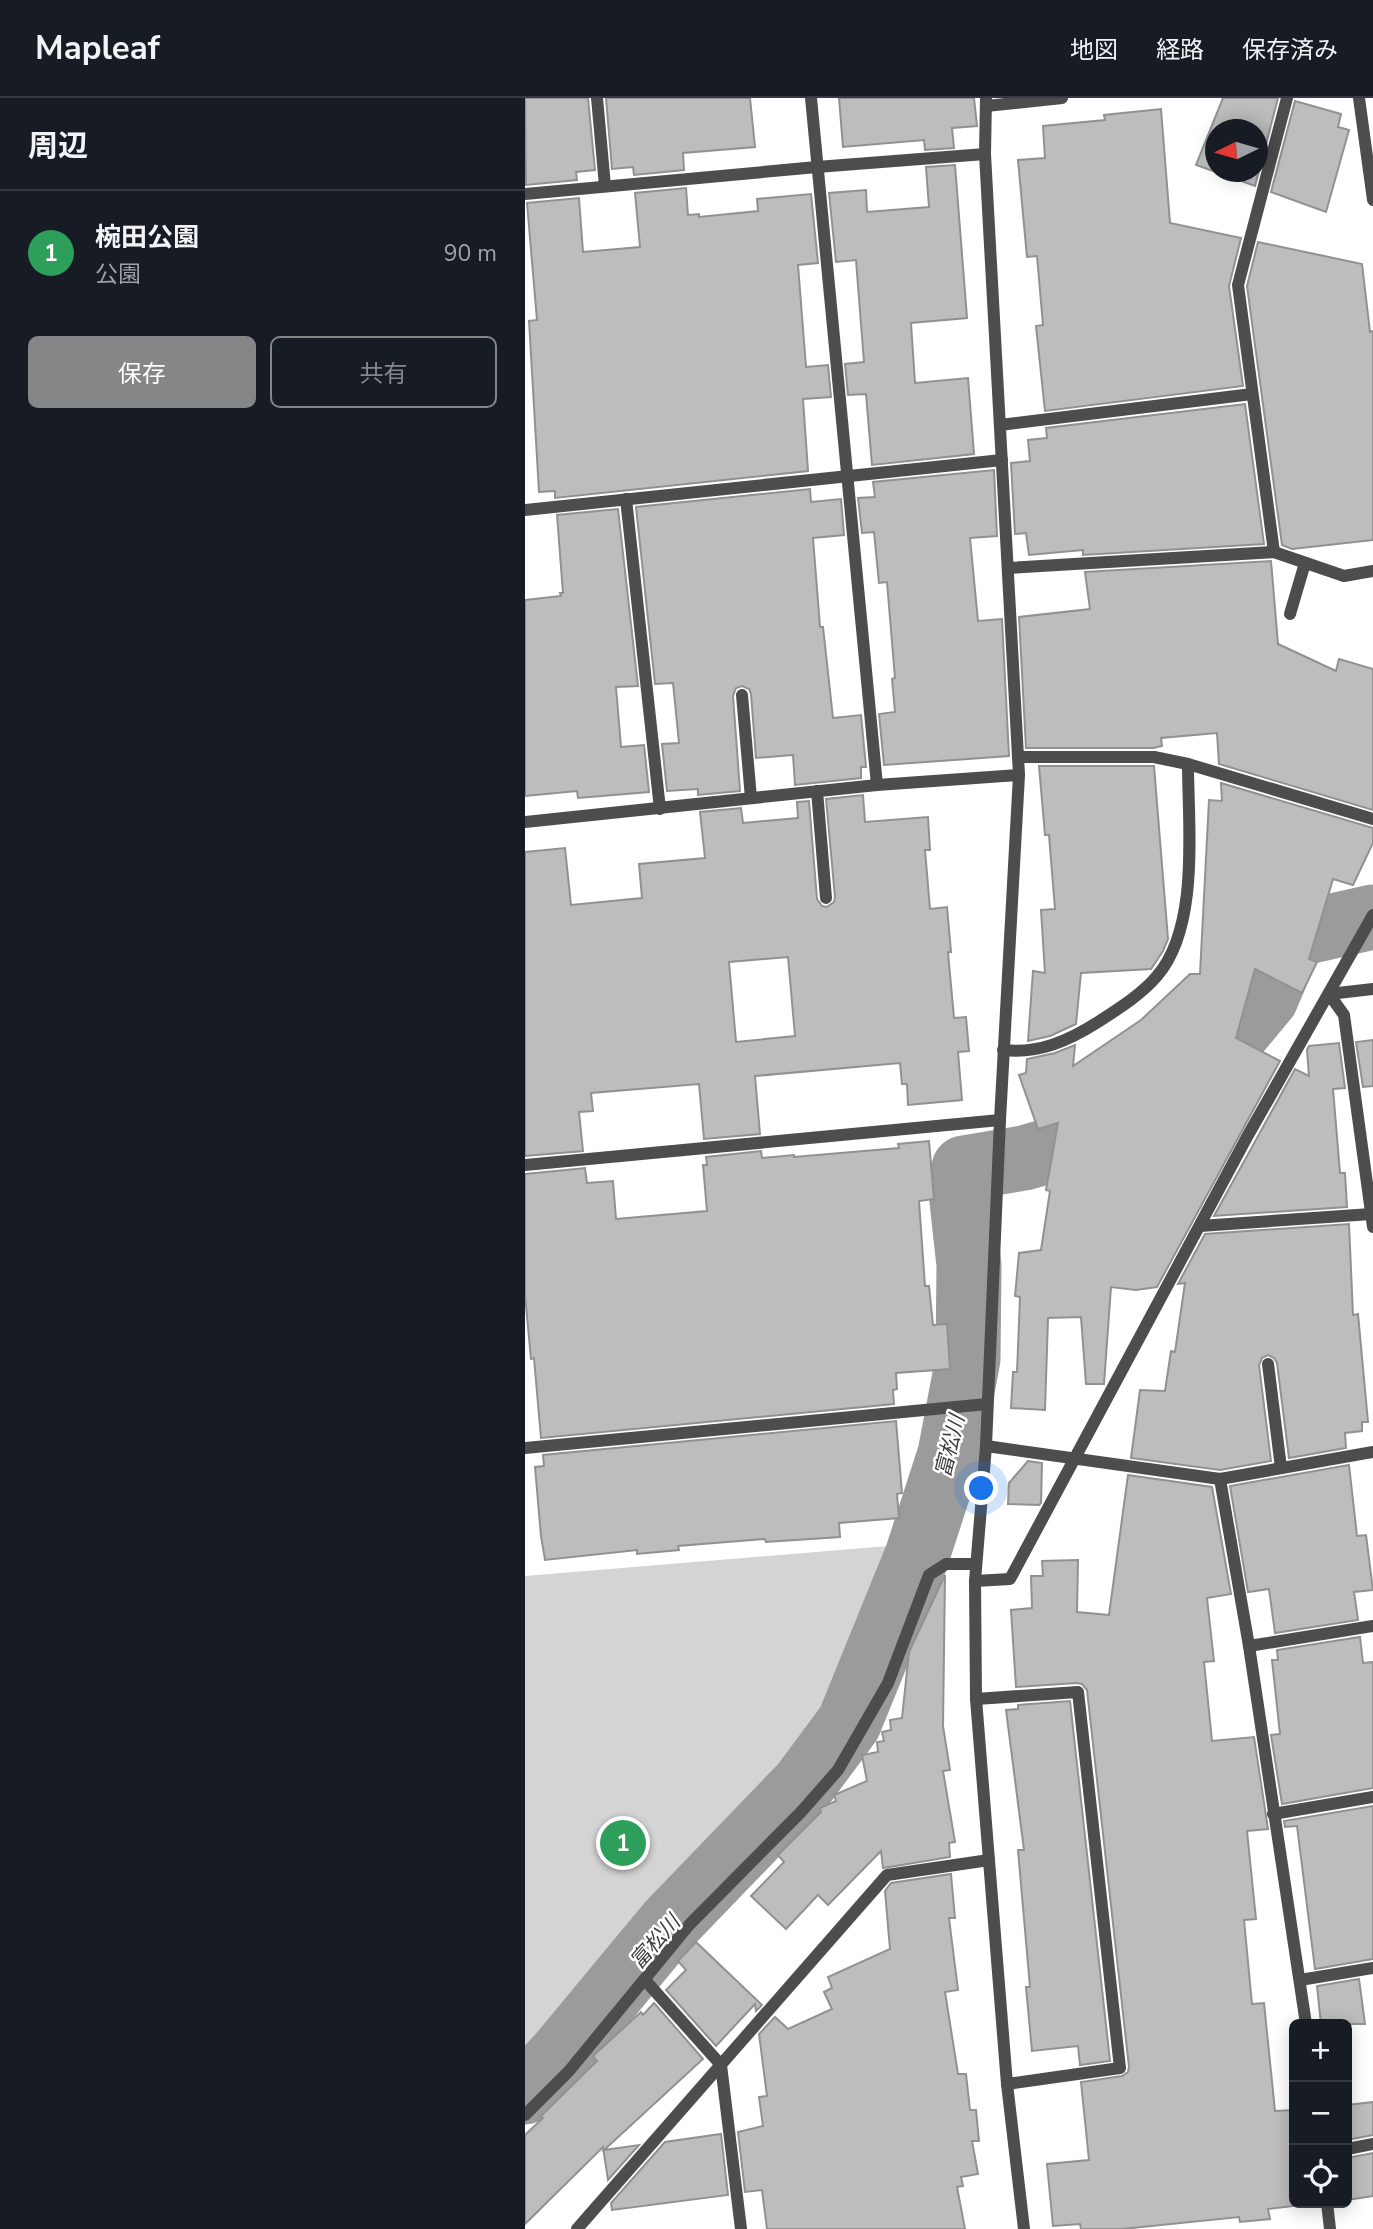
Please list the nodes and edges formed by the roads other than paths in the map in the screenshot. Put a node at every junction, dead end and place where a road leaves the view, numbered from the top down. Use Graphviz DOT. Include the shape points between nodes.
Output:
graph roads {
  1 [pos="597,98"];
  2 [pos="811,98"];
  3 [pos="1062,98"];
  4 [pos="1287,98"];
  5 [pos="1359,98"];
  6 [pos="986,102"];
  7 [pos="985,154"];
  8 [pos="817,167"];
  9 [pos="605,186"];
  10 [pos="525,194"];
  11 [pos="1373,200"];
  12 [pos="1252,394"];
  13 [pos="1000,425"];
  14 [pos="1002,460"];
  15 [pos="848,475"];
  16 [pos="626,499"];
  17 [pos="525,510"];
  18 [pos="1274,552"];
  19 [pos="1305,563"];
  20 [pos="1008,568"];
  21 [pos="1373,571"];
  22 [pos="1290,614"];
  23 [pos="742,695"];
  24 [pos="1018,757"];
  25 [pos="1188,764"];
  26 [pos="1019,775"];
  27 [pos="877,786"];
  28 [pos="817,791"];
  29 [pos="751,797"];
  30 [pos="660,809"];
  31 [pos="1373,818"];
  32 [pos="525,822"];
  33 [pos="826,898"];
  34 [pos="1370,921"];
  35 [pos="1373,989"];
  36 [pos="1329,994"];
  37 [pos="1003,1050"];
  38 [pos="1000,1120"];
  39 [pos="525,1165"];
  40 [pos="1372,1221"];
  41 [pos="1200,1226"];
  42 [pos="1268,1364"];
  43 [pos="988,1404"];
  44 [pos="986,1446"];
  45 [pos="525,1448"];
  46 [pos="1373,1452"];
  47 [pos="1076,1458"];
  48 [pos="1281,1468"];
  49 [pos="1220,1479"];
  50 [pos="976,1564"];
  51 [pos="975,1581"];
  52 [pos="1373,1626"];
  53 [pos="1249,1646"];
  54 [pos="976,1699"];
  55 [pos="1373,1797"];
  56 [pos="1273,1814"];
  57 [pos="989,1860"];
  58 [pos="1373,1968"];
  59 [pos="645,1980"];
  60 [pos="1300,1980"];
  61 [pos="1305,2019"];
  62 [pos="721,2065"];
  63 [pos="1007,2084"];
  64 [pos="525,2115"];
  65 [pos="1373,2144"];
  66 [pos="1352,2147"];
  67 [pos="1327,2208"];
  68 [pos="577,2229"];
  69 [pos="741,2229"];
  70 [pos="1024,2229"];
  71 [pos="1329,2229"];
  1 -- 9 [label="street"];
  2 -- 8 [label="street"];
  3 -- 6 [label="street"];
  4 -- 12 [label="street" via="1238,285"];
  5 -- 11 [label="street"];
  6 -- 7 [label="street"];
  7 -- 8 [label="street"];
  7 -- 13 [label="street"];
  8 -- 9 [label="street"];
  8 -- 15 [label="street"];
  9 -- 10 [label="street"];
  12 -- 13 [label="street"];
  12 -- 18 [label="street"];
  13 -- 14 [label="street"];
  14 -- 15 [label="street"];
  14 -- 20 [label="street"];
  15 -- 16 [label="street"];
  15 -- 27 [label="street"];
  16 -- 17 [label="street"];
  16 -- 30 [label="street"];
  18 -- 19 [label="street"];
  18 -- 20 [label="street"];
  19 -- 21 [label="street" via="1344,576"];
  19 -- 22 [label="street"];
  20 -- 24 [label="street"];
  23 -- 29 [label="street"];
  24 -- 25 [label="street" via="1128,755"];
  24 -- 26 [label="street"];
  25 -- 31 [label="street"];
  25 -- 37 [label="street" via="1187,906 1178,941 1157,976 1072,1039 1024,1052"];
  26 -- 27 [label="street"];
  26 -- 37 [label="street"];
  27 -- 28 [label="street"];
  28 -- 29 [label="street"];
  28 -- 33 [label="street"];
  29 -- 30 [label="street"];
  30 -- 32 [label="street"];
  34 -- 36 [label="street"];
  35 -- 36 [label="street"];
  36 -- 40 [label="street" via="1344,1015"];
  36 -- 41 [label="street"];
  37 -- 38 [label="street"];
  38 -- 39 [label="street"];
  38 -- 43 [label="street"];
  40 -- 41 [label="street"];
  41 -- 47 [label="street"];
  42 -- 48 [label="street"];
  43 -- 44 [label="street"];
  43 -- 45 [label="street"];
  44 -- 47 [label="street"];
  44 -- 50 [label="street"];
  46 -- 48 [label="street"];
  47 -- 49 [label="street"];
  47 -- 51 [label="street" via="1010,1578"];
  48 -- 49 [label="street"];
  49 -- 53 [label="street"];
  50 -- 51 [label="street"];
  50 -- 59 [label="street" via="946,1564 929,1575 888,1683 838,1770 689,1925"];
  51 -- 54 [label="street"];
  52 -- 53 [label="street"];
  53 -- 56 [label="street"];
  54 -- 57 [label="street"];
  54 -- 63 [label="street" via="1078,1692 1120,2068"];
  55 -- 56 [label="street"];
  56 -- 60 [label="street"];
  57 -- 62 [label="street" via="887,1875"];
  57 -- 63 [label="street"];
  58 -- 60 [label="street"];
  59 -- 62 [label="street"];
  59 -- 64 [label="street" via="569,2071"];
  60 -- 61 [label="street"];
  62 -- 68 [label="street"];
  62 -- 69 [label="street"];
  63 -- 70 [label="street"];
  65 -- 66 [label="street"];
  67 -- 71 [label="street"];
}
